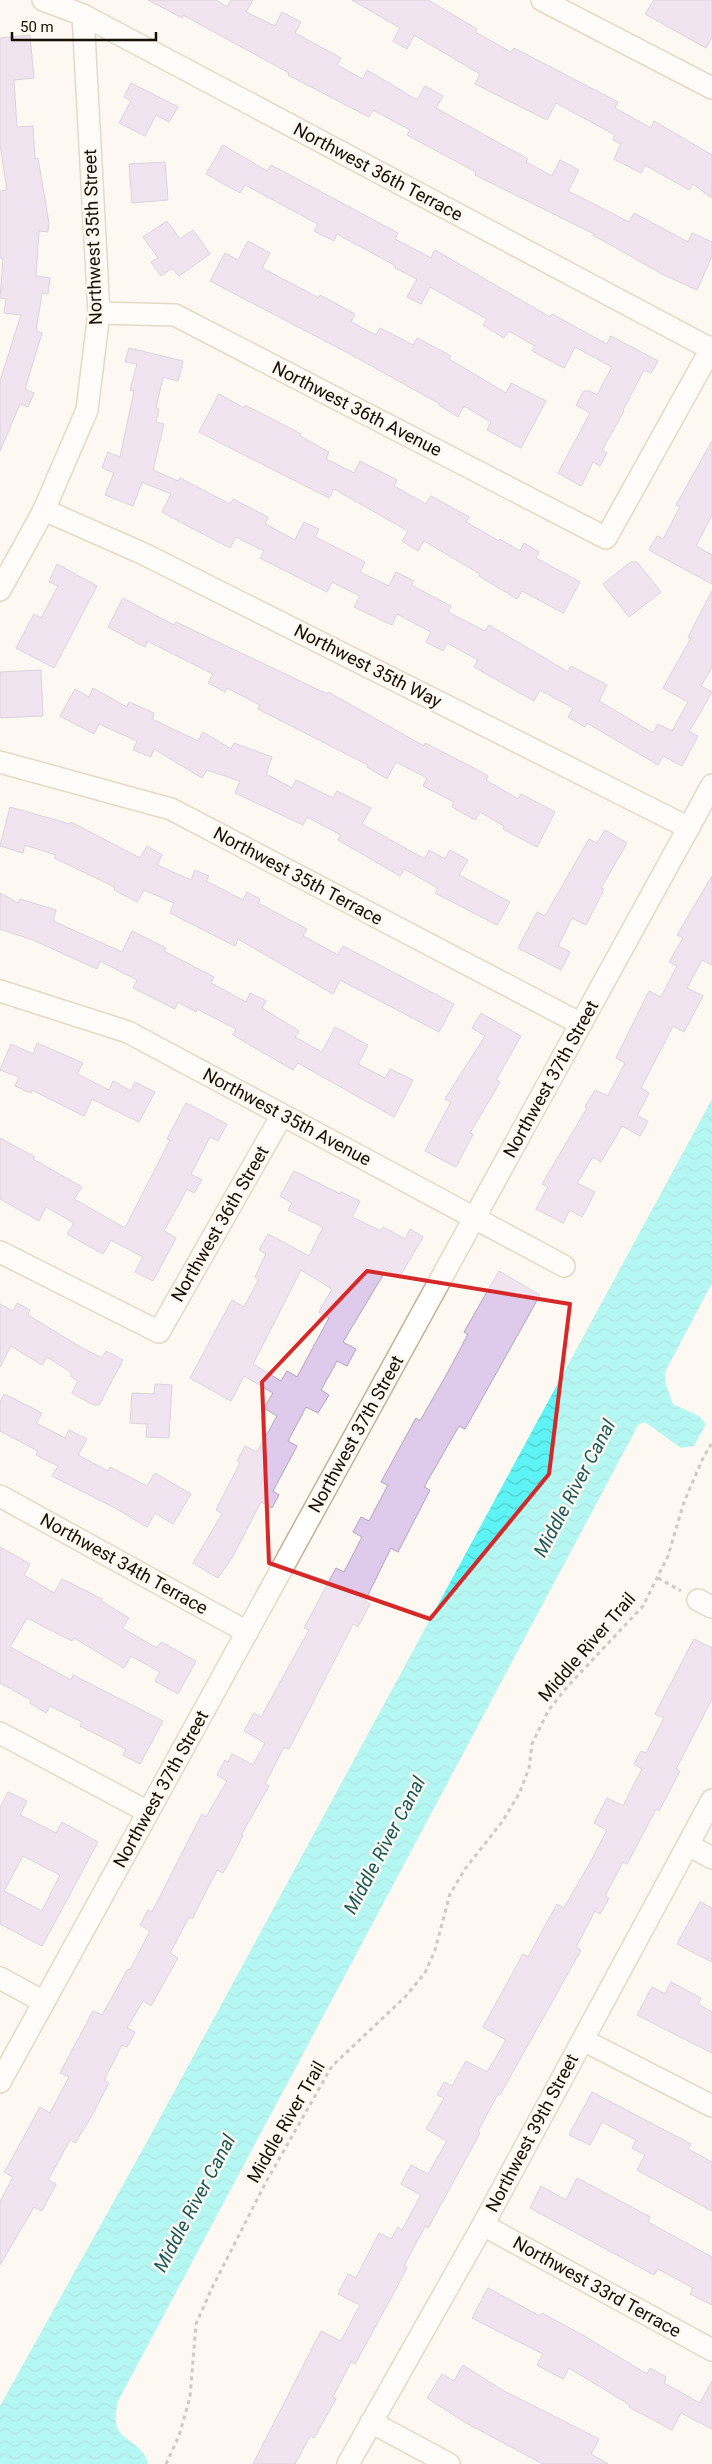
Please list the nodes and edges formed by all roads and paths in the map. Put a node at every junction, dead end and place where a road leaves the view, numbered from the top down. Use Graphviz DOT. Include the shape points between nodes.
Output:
graph roads {
  1 [pos="43,0"];
  2 [pos="542,0"];
  3 [pos="83,15"];
  4 [pos="712,88"];
  5 [pos="99,312"];
  6 [pos="712,348"];
  7 [pos="44,510"];
  8 [pos="0,590"];
  9 [pos="0,762"];
  10 [pos="712,785"];
  11 [pos="690,828"];
  12 [pos="0,991"];
  13 [pos="582,1024"];
  14 [pos="282,1115"];
  15 [pos="475,1218"];
  16 [pos="0,1252"];
  17 [pos="564,1266"];
  18 [pos="712,1443"];
  19 [pos="0,1496"];
  20 [pos="658,1578"];
  21 [pos="705,1603"];
  22 [pos="247,1632"];
  23 [pos="0,1733"];
  24 [pos="712,1800"];
  25 [pos="148,1812"];
  26 [pos="688,1846"];
  27 [pos="712,1858"];
  28 [pos="0,1978"];
  29 [pos="44,2002"];
  30 [pos="583,2040"];
  31 [pos="0,2082"];
  32 [pos="712,2106"];
  33 [pos="483,2225"];
  34 [pos="712,2350"];
  35 [pos="371,2422"];
  36 [pos="166,2464"];
  37 [pos="348,2464"];
  38 [pos="449,2464"];
  1 -- 3 [label="street, Northwest 36th Terrace"];
  2 -- 4 [label="street"];
  3 -- 5 [label="street, Northwest 35th Street"];
  3 -- 6 [label="street, Northwest 36th Terrace"];
  5 -- 6 [label="street, Northwest 36th Avenue" via="175,315 606,538"];
  5 -- 7 [label="street, Northwest 35th Street" via="87,410"];
  7 -- 8 [label="street, Northwest 35th Street"];
  7 -- 11 [label="street, Northwest 35th Way" via="144,554"];
  9 -- 13 [label="street, Northwest 35th Terrace" via="171,809"];
  10 -- 11 [label="street, Northwest 37th Street"];
  11 -- 13 [label="street, Northwest 37th Street"];
  12 -- 14 [label="street, Northwest 35th Avenue" via="128,1032"];
  13 -- 15 [label="street, Northwest 37th Street"];
  14 -- 15 [label="street, Northwest 35th Avenue"];
  14 -- 16 [label="street, Northwest 36th Street" via="159,1332"];
  15 -- 17 [label="street, Northwest 35th Avenue"];
  15 -- 22 [label="street, Northwest 37th Street"];
  18 -- 20 [label="path, Middle River Trail" via="684,1502"];
  19 -- 22 [label="street, Northwest 34th Terrace"];
  20 -- 21 [label="path"];
  20 -- 36 [label="path, Middle River Trail" via="644,1606 548,1711 532,1744 529,1768 519,1794 450,1894 435,1950 425,1973 405,1997 332,2066 306,2108 196,2324 190,2397 179,2436"];
  22 -- 25 [label="street, Northwest 37th Street"];
  23 -- 25 [label="street"];
  24 -- 26 [label="street, Northwest 39th Street"];
  25 -- 29 [label="street, Northwest 37th Street"];
  26 -- 27 [label="street"];
  26 -- 30 [label="street, Northwest 39th Street"];
  28 -- 29 [label="street"];
  29 -- 31 [label="street, Northwest 37th Street"];
  30 -- 32 [label="street"];
  30 -- 33 [label="street, Northwest 39th Street"];
  33 -- 34 [label="street, Northwest 33rd Terrace"];
  33 -- 35 [label="street, Northwest 39th Street"];
  35 -- 37 [label="street, Northwest 39th Street"];
  35 -- 38 [label="street"];
}
